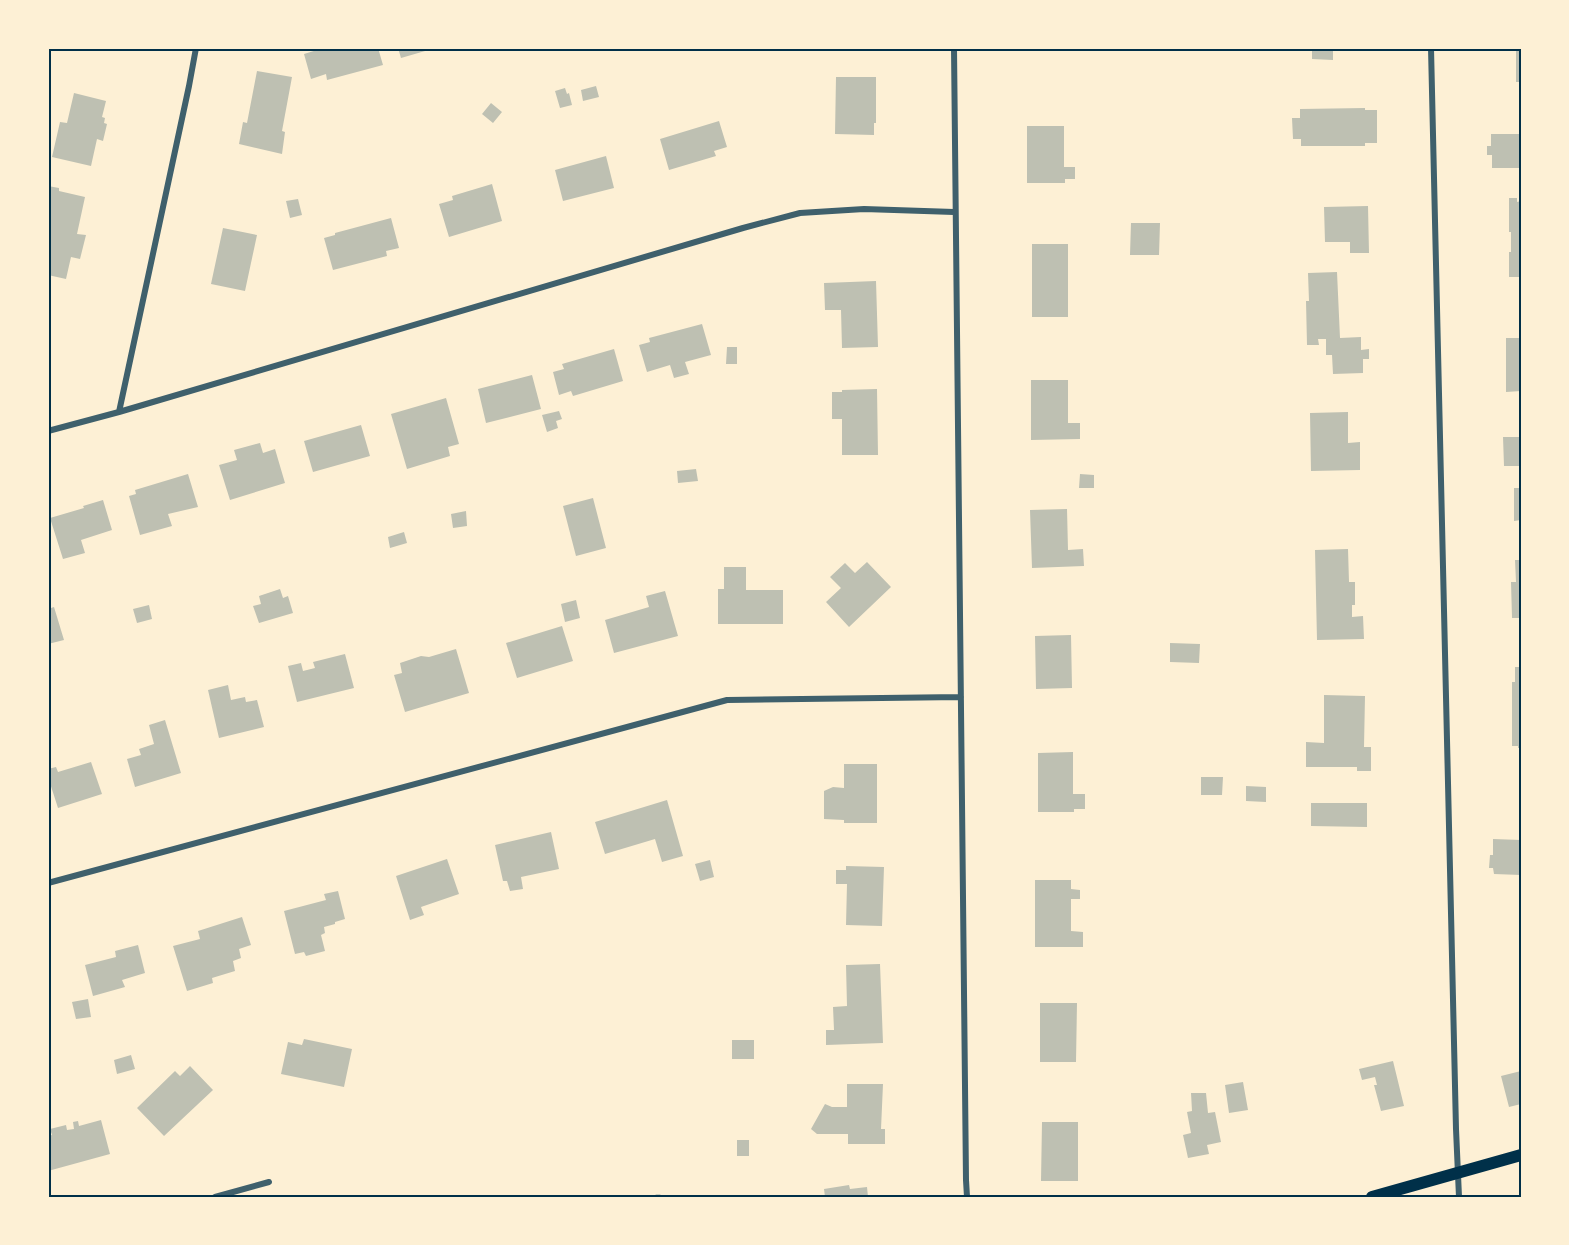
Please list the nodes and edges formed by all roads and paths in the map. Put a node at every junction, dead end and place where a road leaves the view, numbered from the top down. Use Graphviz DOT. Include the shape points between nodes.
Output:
graph roads {
  1 [pos="196,48"];
  2 [pos="954,48"];
  3 [pos="1431,48"];
  4 [pos="954,212"];
  5 [pos="119,412"];
  6 [pos="48,431"];
  7 [pos="961,697"];
  8 [pos="48,883"];
  9 [pos="1521,1155"];
  10 [pos="1457,1173"];
  11 [pos="269,1182"];
  12 [pos="215,1197"];
  13 [pos="967,1197"];
  14 [pos="1372,1197"];
  15 [pos="1459,1197"];
  1 -- 5 [label="street"];
  2 -- 4 [label="street"];
  3 -- 10 [label="street"];
  4 -- 5 [label="street" via="864,209 800,213"];
  4 -- 7 [label="street"];
  5 -- 6 [label="street"];
  7 -- 8 [label="street" via="728,700"];
  7 -- 13 [label="street"];
  9 -- 10 [label="main road"];
  10 -- 14 [label="main road"];
  10 -- 15 [label="street"];
  11 -- 12 [label="street"];
}
